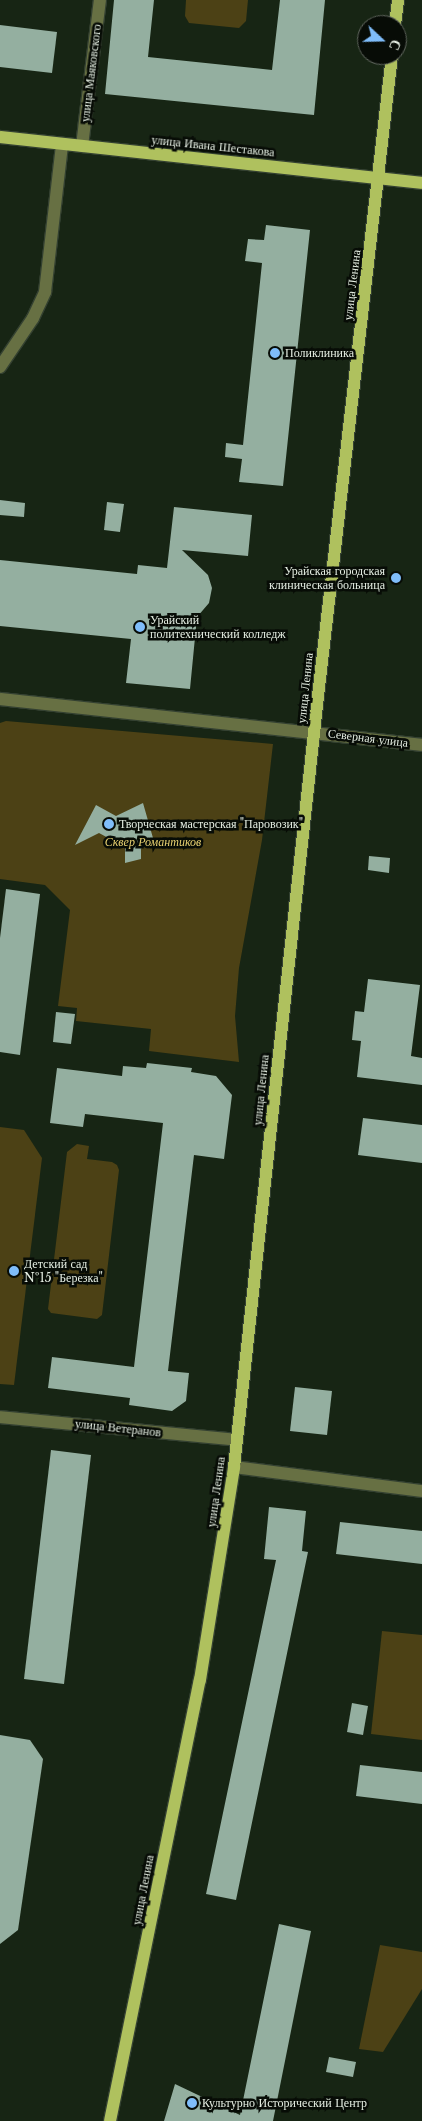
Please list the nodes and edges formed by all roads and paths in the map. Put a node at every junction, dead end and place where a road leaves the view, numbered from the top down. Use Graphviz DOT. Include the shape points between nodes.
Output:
graph roads {
  1 [pos="100,0"];
  2 [pos="398,0"];
  3 [pos="396,15"];
  4 [pos="391,65"];
  5 [pos="0,137"];
  6 [pos="62,144"];
  7 [pos="82,146"];
  8 [pos="378,178"];
  9 [pos="422,183"];
  10 [pos="0,367"];
  11 [pos="0,699"];
  12 [pos="314,732"];
  13 [pos="422,745"];
  14 [pos="0,1417"];
  15 [pos="237,1440"];
  16 [pos="234,1467"];
  17 [pos="422,1490"];
  18 [pos="110,2121"];
  1 -- 7 [label="street, улица Маяковского"];
  2 -- 3 [label="main road"];
  4 -- 8 [label="main road, улица Ленина"];
  5 -- 6 [label="main road, улица Ивана Шестакова"];
  6 -- 7 [label="main road, улица Ивана Шестакова"];
  6 -- 10 [label="street" via="45,292 33,318"];
  7 -- 8 [label="main road, улица Ивана Шестакова"];
  8 -- 9 [label="main road, улица Ивана Шестакова"];
  8 -- 12 [label="main road, улица Ленина"];
  11 -- 12 [label="street, Северная улица"];
  12 -- 13 [label="street, Северная улица"];
  12 -- 15 [label="main road, улица Ленина"];
  14 -- 15 [label="street, улица Ветеранов"];
  15 -- 16 [label="main road, улица Ленина"];
  16 -- 17 [label="street"];
  16 -- 18 [label="main road, улица Ленина" via="200,1680"];
}
